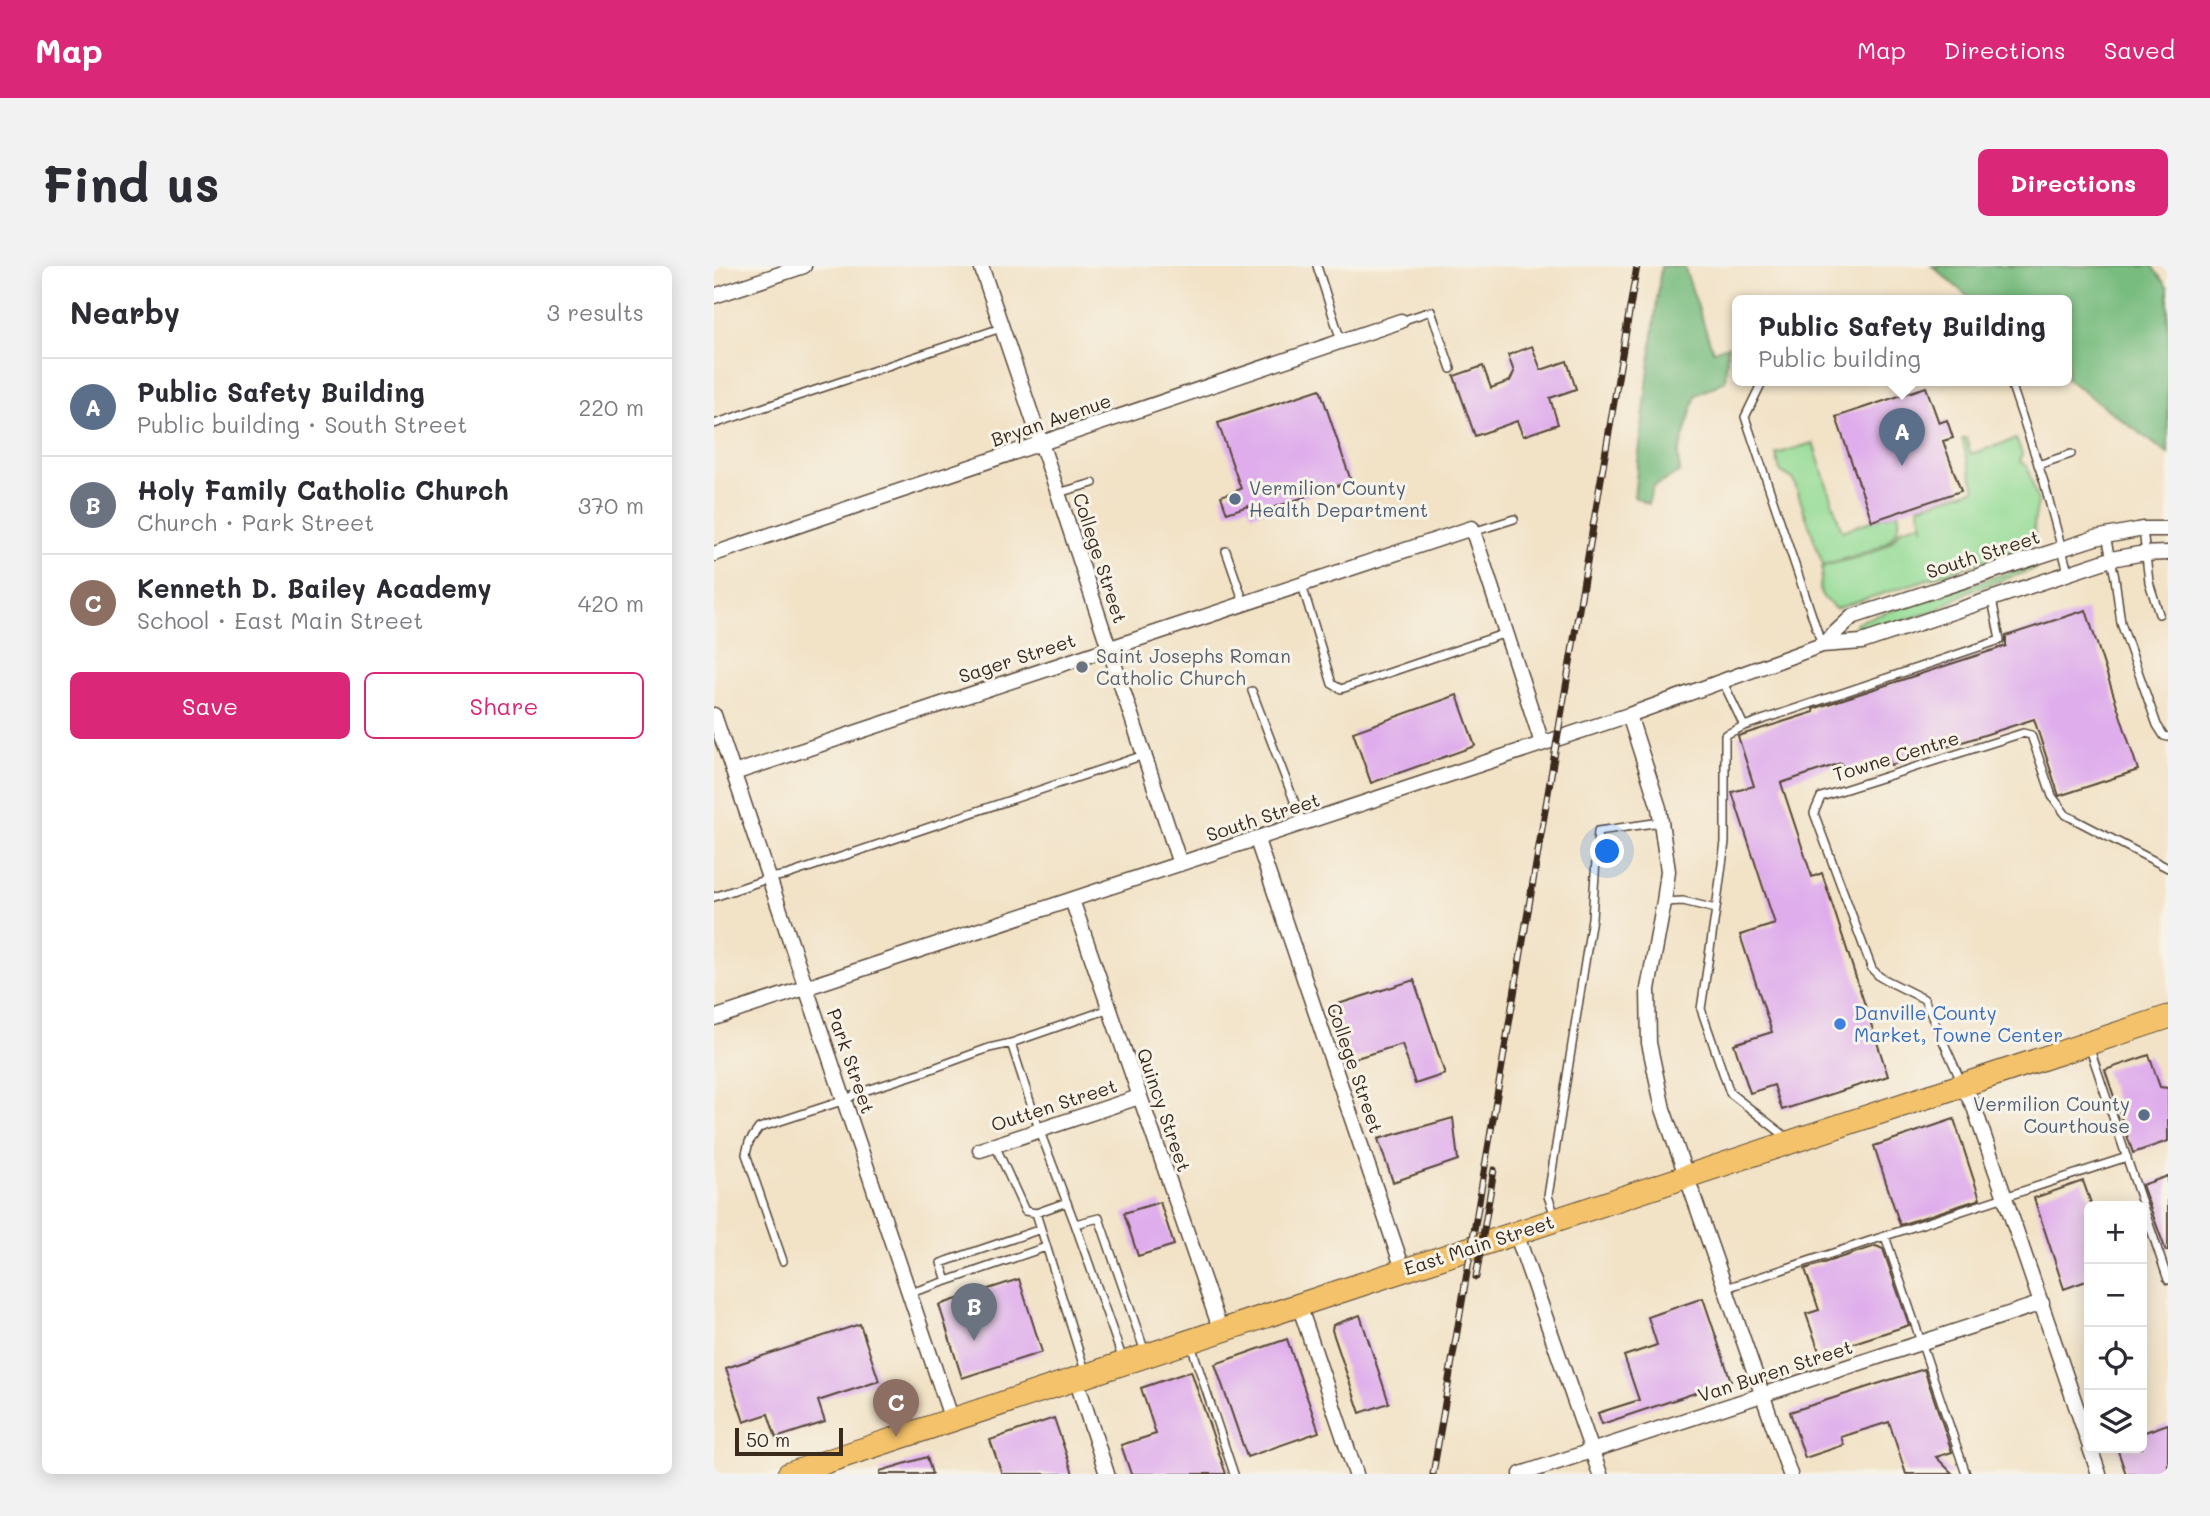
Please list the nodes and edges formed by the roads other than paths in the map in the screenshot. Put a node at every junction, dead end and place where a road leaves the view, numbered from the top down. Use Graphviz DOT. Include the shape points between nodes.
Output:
graph roads {
  1 [pos="804,266"];
  2 [pos="981,266"];
  3 [pos="1317,266"];
  4 [pos="714,296"];
  5 [pos="1401,321"];
  6 [pos="1001,328"];
  7 [pos="1342,341"];
  8 [pos="1451,369"];
  9 [pos="1760,386"];
  10 [pos="2012,386"];
  11 [pos="714,424"];
  12 [pos="1041,443"];
  13 [pos="2071,454"];
  14 [pos="2038,465"];
  15 [pos="1093,483"];
  16 [pos="1058,493"];
  17 [pos="1514,519"];
  18 [pos="2143,529"];
  19 [pos="2168,529"];
  20 [pos="1472,530"];
  21 [pos="2106,536"];
  22 [pos="2062,549"];
  23 [pos="1226,551"];
  24 [pos="2168,553"];
  25 [pos="714,554"];
  26 [pos="2145,554"];
  27 [pos="2111,559"];
  28 [pos="2068,572"];
  29 [pos="1302,585"];
  30 [pos="1992,598"];
  31 [pos="1244,604"];
  32 [pos="2160,614"];
  33 [pos="1506,633"];
  34 [pos="1822,645"];
  35 [pos="1109,648"];
  36 [pos="1722,680"];
  37 [pos="1252,691"];
  38 [pos="714,715"];
  39 [pos="1629,715"];
  40 [pos="1744,726"];
  41 [pos="2168,737"];
  42 [pos="1542,743"];
  43 [pos="1144,754"];
  44 [pos="734,773"];
  45 [pos="1661,822"];
  46 [pos="1303,824"];
  47 [pos="1257,840"];
  48 [pos="1180,864"];
  49 [pos="2168,868"];
  50 [pos="770,878"];
  51 [pos="714,897"];
  52 [pos="1072,901"];
  53 [pos="1664,902"];
  54 [pos="1716,909"];
  55 [pos="805,988"];
  56 [pos="1109,1009"];
  57 [pos="2168,1017"];
  58 [pos="714,1018"];
  59 [pos="1011,1042"];
  60 [pos="2088,1043"];
  61 [pos="1962,1085"];
  62 [pos="1139,1097"];
  63 [pos="845,1100"];
  64 [pos="1039,1129"];
  65 [pos="1791,1142"];
  66 [pos="995,1145"];
  67 [pos="981,1150"];
  68 [pos="2127,1157"];
  69 [pos="1688,1177"];
  70 [pos="2005,1197"];
  71 [pos="1067,1202"];
  72 [pos="1035,1213"];
  73 [pos="1556,1220"];
  74 [pos="1076,1224"];
  75 [pos="1041,1229"];
  76 [pos="1516,1233"];
  77 [pos="1885,1236"];
  78 [pos="1046,1247"];
  79 [pos="783,1261"];
  80 [pos="1403,1269"];
  81 [pos="2168,1280"];
  82 [pos="947,1281"];
  83 [pos="1726,1288"];
  84 [pos="910,1293"];
  85 [pos="2042,1303"];
  86 [pos="1298,1305"];
  87 [pos="1221,1331"];
  88 [pos="1190,1341"];
  89 [pos="1922,1343"];
  90 [pos="1135,1359"];
  91 [pos="1081,1377"];
  92 [pos="1763,1395"];
  93 [pos="952,1420"];
  94 [pos="2084,1428"];
  95 [pos="1592,1450"];
  96 [pos="2092,1453"];
  97 [pos="789,1474"];
  98 [pos="1107,1474"];
  99 [pos="1234,1474"];
  100 [pos="1356,1474"];
  101 [pos="1521,1474"];
  102 [pos="1600,1474"];
  103 [pos="1790,1474"];
  104 [pos="1966,1474"];
  105 [pos="2099,1474"];
  1 -- 4 [label="street"];
  2 -- 6 [label="street, College Street"];
  3 -- 7 [label="lane"];
  5 -- 7 [label="street, Bryan Avenue"];
  5 -- 8 [label="lane" via="1431,312"];
  6 -- 11 [label="lane"];
  6 -- 12 [label="street, College Street"];
  7 -- 12 [label="street, Bryan Avenue"];
  9 -- 34 [label="lane" via="1745,418"];
  10 -- 14 [label="lane"];
  12 -- 16 [label="street, College Street"];
  12 -- 25 [label="street, Bryan Avenue"];
  13 -- 14 [label="lane"];
  14 -- 22 [label="lane"];
  15 -- 16 [label="lane"];
  16 -- 35 [label="street, College Street"];
  17 -- 20 [label="lane"];
  18 -- 19 [label="street, South Street"];
  18 -- 21 [label="street, South Street"];
  18 -- 26 [label="lane"];
  20 -- 29 [label="street, Sager Street"];
  20 -- 33 [label="street"];
  21 -- 22 [label="street, South Street"];
  21 -- 27 [label="lane"];
  22 -- 28 [label="lane"];
  22 -- 34 [label="street, South Street" via="1852,617"];
  23 -- 31 [label="lane"];
  24 -- 26 [label="street, South Street"];
  26 -- 27 [label="street, South Street"];
  26 -- 32 [label="lane"];
  27 -- 28 [label="street, South Street"];
  27 -- 41 [label="lane" via="2121,623 2157,725"];
  28 -- 30 [label="street, South Street"];
  29 -- 31 [label="street, Sager Street"];
  29 -- 33 [label="lane" via="1332,684 1341,689"];
  30 -- 34 [label="street, South Street" via="1862,642"];
  30 -- 40 [label="lane" via="2000,640"];
  31 -- 35 [label="street, Sager Street"];
  33 -- 42 [label="street"];
  34 -- 36 [label="street, South Street"];
  35 -- 43 [label="street, College Street"];
  35 -- 44 [label="street, Sager Street"];
  36 -- 39 [label="street, South Street"];
  36 -- 40 [label="lane"];
  37 -- 46 [label="lane"];
  38 -- 44 [label="street, Park Street"];
  39 -- 42 [label="street, South Street"];
  39 -- 45 [label="street"];
  40 -- 54 [label="lane" via="1724,735 1725,842"];
  42 -- 46 [label="street, South Street"];
  43 -- 48 [label="street, College Street"];
  43 -- 50 [label="lane"];
  44 -- 50 [label="street, Park Street"];
  45 -- 53 [label="street" via="1668,871"];
  45 -- 73 [label="lane" via="1598,831 1592,918 1548,1196"];
  46 -- 47 [label="street, South Street"];
  47 -- 48 [label="street, South Street"];
  47 -- 80 [label="street, College Street"];
  48 -- 52 [label="street, South Street"];
  49 -- 61 [label="lane, Towne Centre" via="2066,815 2052,796 2031,735 2023,733 1821,797 1814,813 1872,969 1924,999"];
  50 -- 51 [label="lane"];
  50 -- 55 [label="street, Park Street"];
  52 -- 55 [label="street, South Street"];
  52 -- 56 [label="street, Quincy Street"];
  53 -- 54 [label="lane" via="1683,901"];
  53 -- 69 [label="street" via="1648,989 1649,1043 1663,1109"];
  54 -- 65 [label="lane" via="1701,1009 1730,1093"];
  55 -- 58 [label="street, South Street"];
  55 -- 63 [label="street, Park Street"];
  56 -- 59 [label="lane"];
  56 -- 62 [label="street, Quincy Street"];
  57 -- 60 [label="main road, East Main Street"];
  59 -- 63 [label="lane"];
  59 -- 64 [label="lane"];
  60 -- 61 [label="main road, East Main Street"];
  60 -- 68 [label="lane"];
  61 -- 65 [label="main road, East Main Street"];
  61 -- 70 [label="street"];
  62 -- 64 [label="street, Outten Street"];
  62 -- 87 [label="street, Quincy Street"];
  63 -- 79 [label="lane" via="759,1128 748,1142 746,1154"];
  63 -- 84 [label="street, Park Street"];
  64 -- 66 [label="street, Outten Street"];
  64 -- 71 [label="lane"];
  65 -- 69 [label="main road, East Main Street"];
  66 -- 67 [label="street, Outten Street"];
  66 -- 72 [label="lane" via="1025,1211"];
  68 -- 70 [label="lane"];
  68 -- 81 [label="lane"];
  69 -- 73 [label="main road, East Main Street"];
  69 -- 83 [label="street"];
  70 -- 77 [label="lane"];
  70 -- 85 [label="street"];
  71 -- 72 [label="lane"];
  71 -- 74 [label="lane"];
  72 -- 75 [label="lane"];
  73 -- 76 [label="main road, East Main Street"];
  74 -- 90 [label="lane"];
  74 -- 90 [label="lane" via="1099,1218"];
  75 -- 78 [label="lane"];
  75 -- 82 [label="lane" via="941,1263"];
  76 -- 80 [label="main road, East Main Street"];
  76 -- 95 [label="street"];
  77 -- 83 [label="lane"];
  77 -- 89 [label="lane"];
  78 -- 82 [label="lane"];
  78 -- 91 [label="lane"];
  80 -- 86 [label="main road, East Main Street"];
  82 -- 84 [label="lane"];
  83 -- 92 [label="street"];
  84 -- 93 [label="street, Park Street"];
  85 -- 89 [label="street, Van Buren Street"];
  85 -- 94 [label="street"];
  86 -- 87 [label="main road, East Main Street"];
  86 -- 100 [label="street"];
  87 -- 88 [label="main road, East Main Street"];
  88 -- 90 [label="main road, East Main Street"];
  88 -- 99 [label="lane"];
  89 -- 92 [label="street, Van Buren Street"];
  89 -- 104 [label="lane"];
  90 -- 91 [label="main road, East Main Street"];
  91 -- 93 [label="main road, East Main Street"];
  91 -- 98 [label="street"];
  92 -- 95 [label="street, Van Buren Street"];
  92 -- 103 [label="street"];
  93 -- 97 [label="main road, East Main Street"];
  95 -- 101 [label="street, Van Buren Street"];
  95 -- 102 [label="street"];
  96 -- 105 [label="street"];
}
